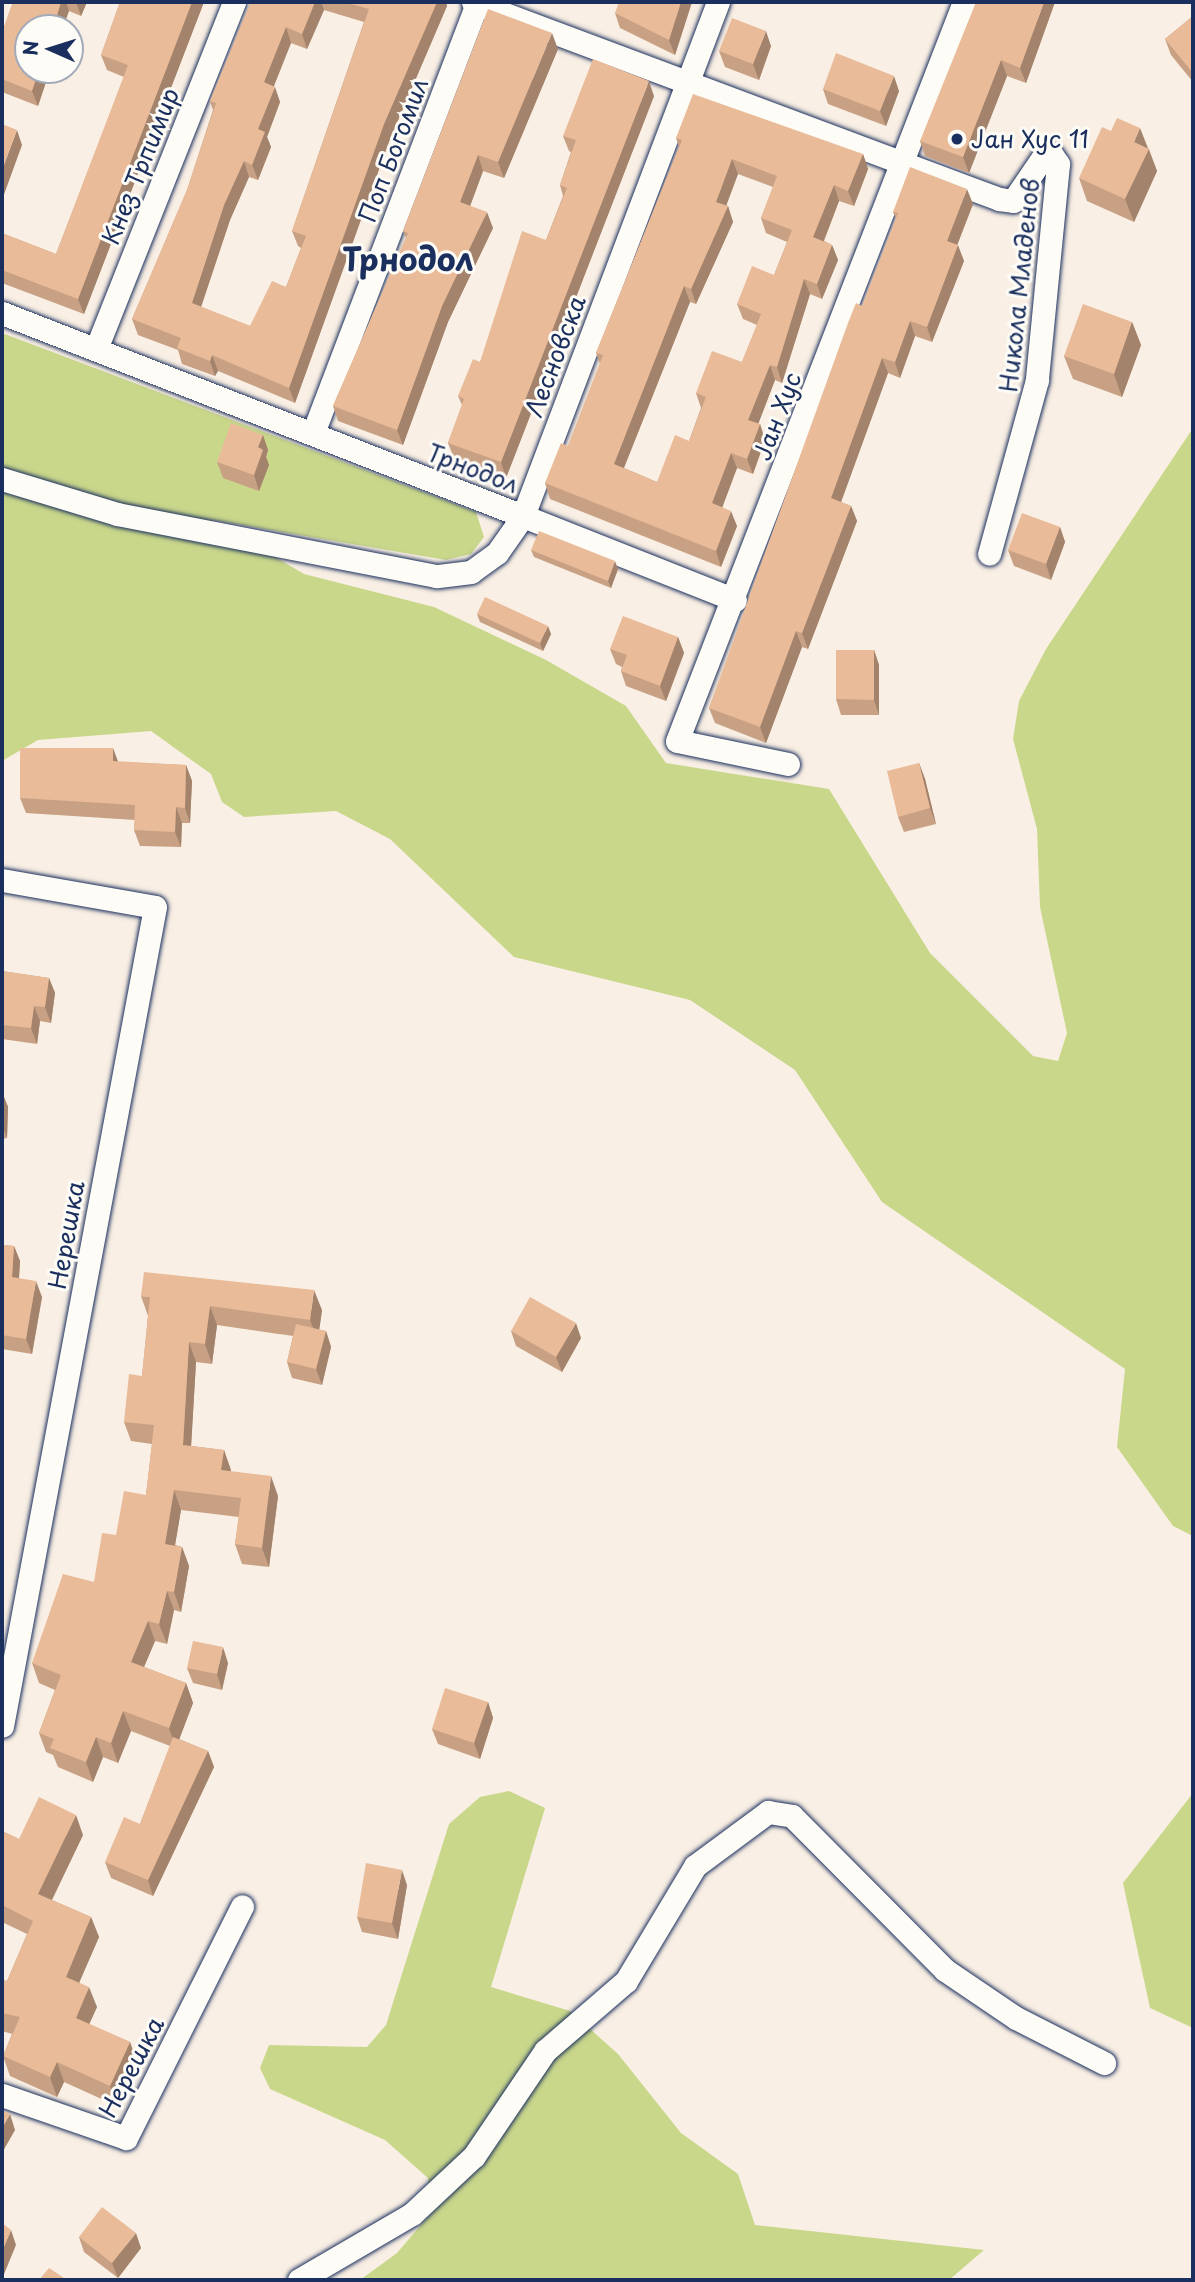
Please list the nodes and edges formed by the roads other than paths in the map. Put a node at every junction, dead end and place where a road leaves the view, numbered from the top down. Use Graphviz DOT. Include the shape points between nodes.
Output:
graph roads {
  1 [pos="234,2"];
  2 [pos="718,2"];
  3 [pos="964,2"];
  4 [pos="475,3"];
  5 [pos="686,83"];
  6 [pos="901,164"];
  7 [pos="2,313"];
  8 [pos="96,349"];
  9 [pos="313,433"];
  10 [pos="2,479"];
  11 [pos="523,516"];
  12 [pos="989,554"];
  13 [pos="735,600"];
  14 [pos="788,764"];
  15 [pos="2,880"];
  16 [pos="2,1726"];
  17 [pos="242,1906"];
  18 [pos="1104,2063"];
  19 [pos="2,2095"];
  20 [pos="299,2280"];
  1 -- 8 [label="street, Кнез Трпимир"];
  2 -- 5 [label="street, Лесновска"];
  3 -- 6 [label="street, Јан Хус"];
  4 -- 5 [label="street"];
  4 -- 9 [label="street, Поп Богомил"];
  5 -- 6 [label="street"];
  5 -- 11 [label="street, Лесновска"];
  6 -- 12 [label="street, Никола Младенов" via="1013,201 1043,157 1052,155 1058,164 1037,380"];
  6 -- 13 [label="street, Јан Хус"];
  7 -- 8 [label="street, Трнодол"];
  8 -- 9 [label="street, Трнодол"];
  9 -- 11 [label="street, Трнодол"];
  10 -- 11 [label="street, Трнодол" via="117,514 436,576 471,572 497,553"];
  11 -- 13 [label="street"];
  13 -- 14 [label="street, Јан Хус" via="677,741"];
  15 -- 16 [label="street, Нерешка" via="155,907"];
  17 -- 19 [label="street, Нерешка" via="126,2138"];
  18 -- 20 [label="street" via="1016,2018 945,1970 792,1816 768,1812 695,1866 626,1981 545,2051 474,2156 412,2214"];
}
